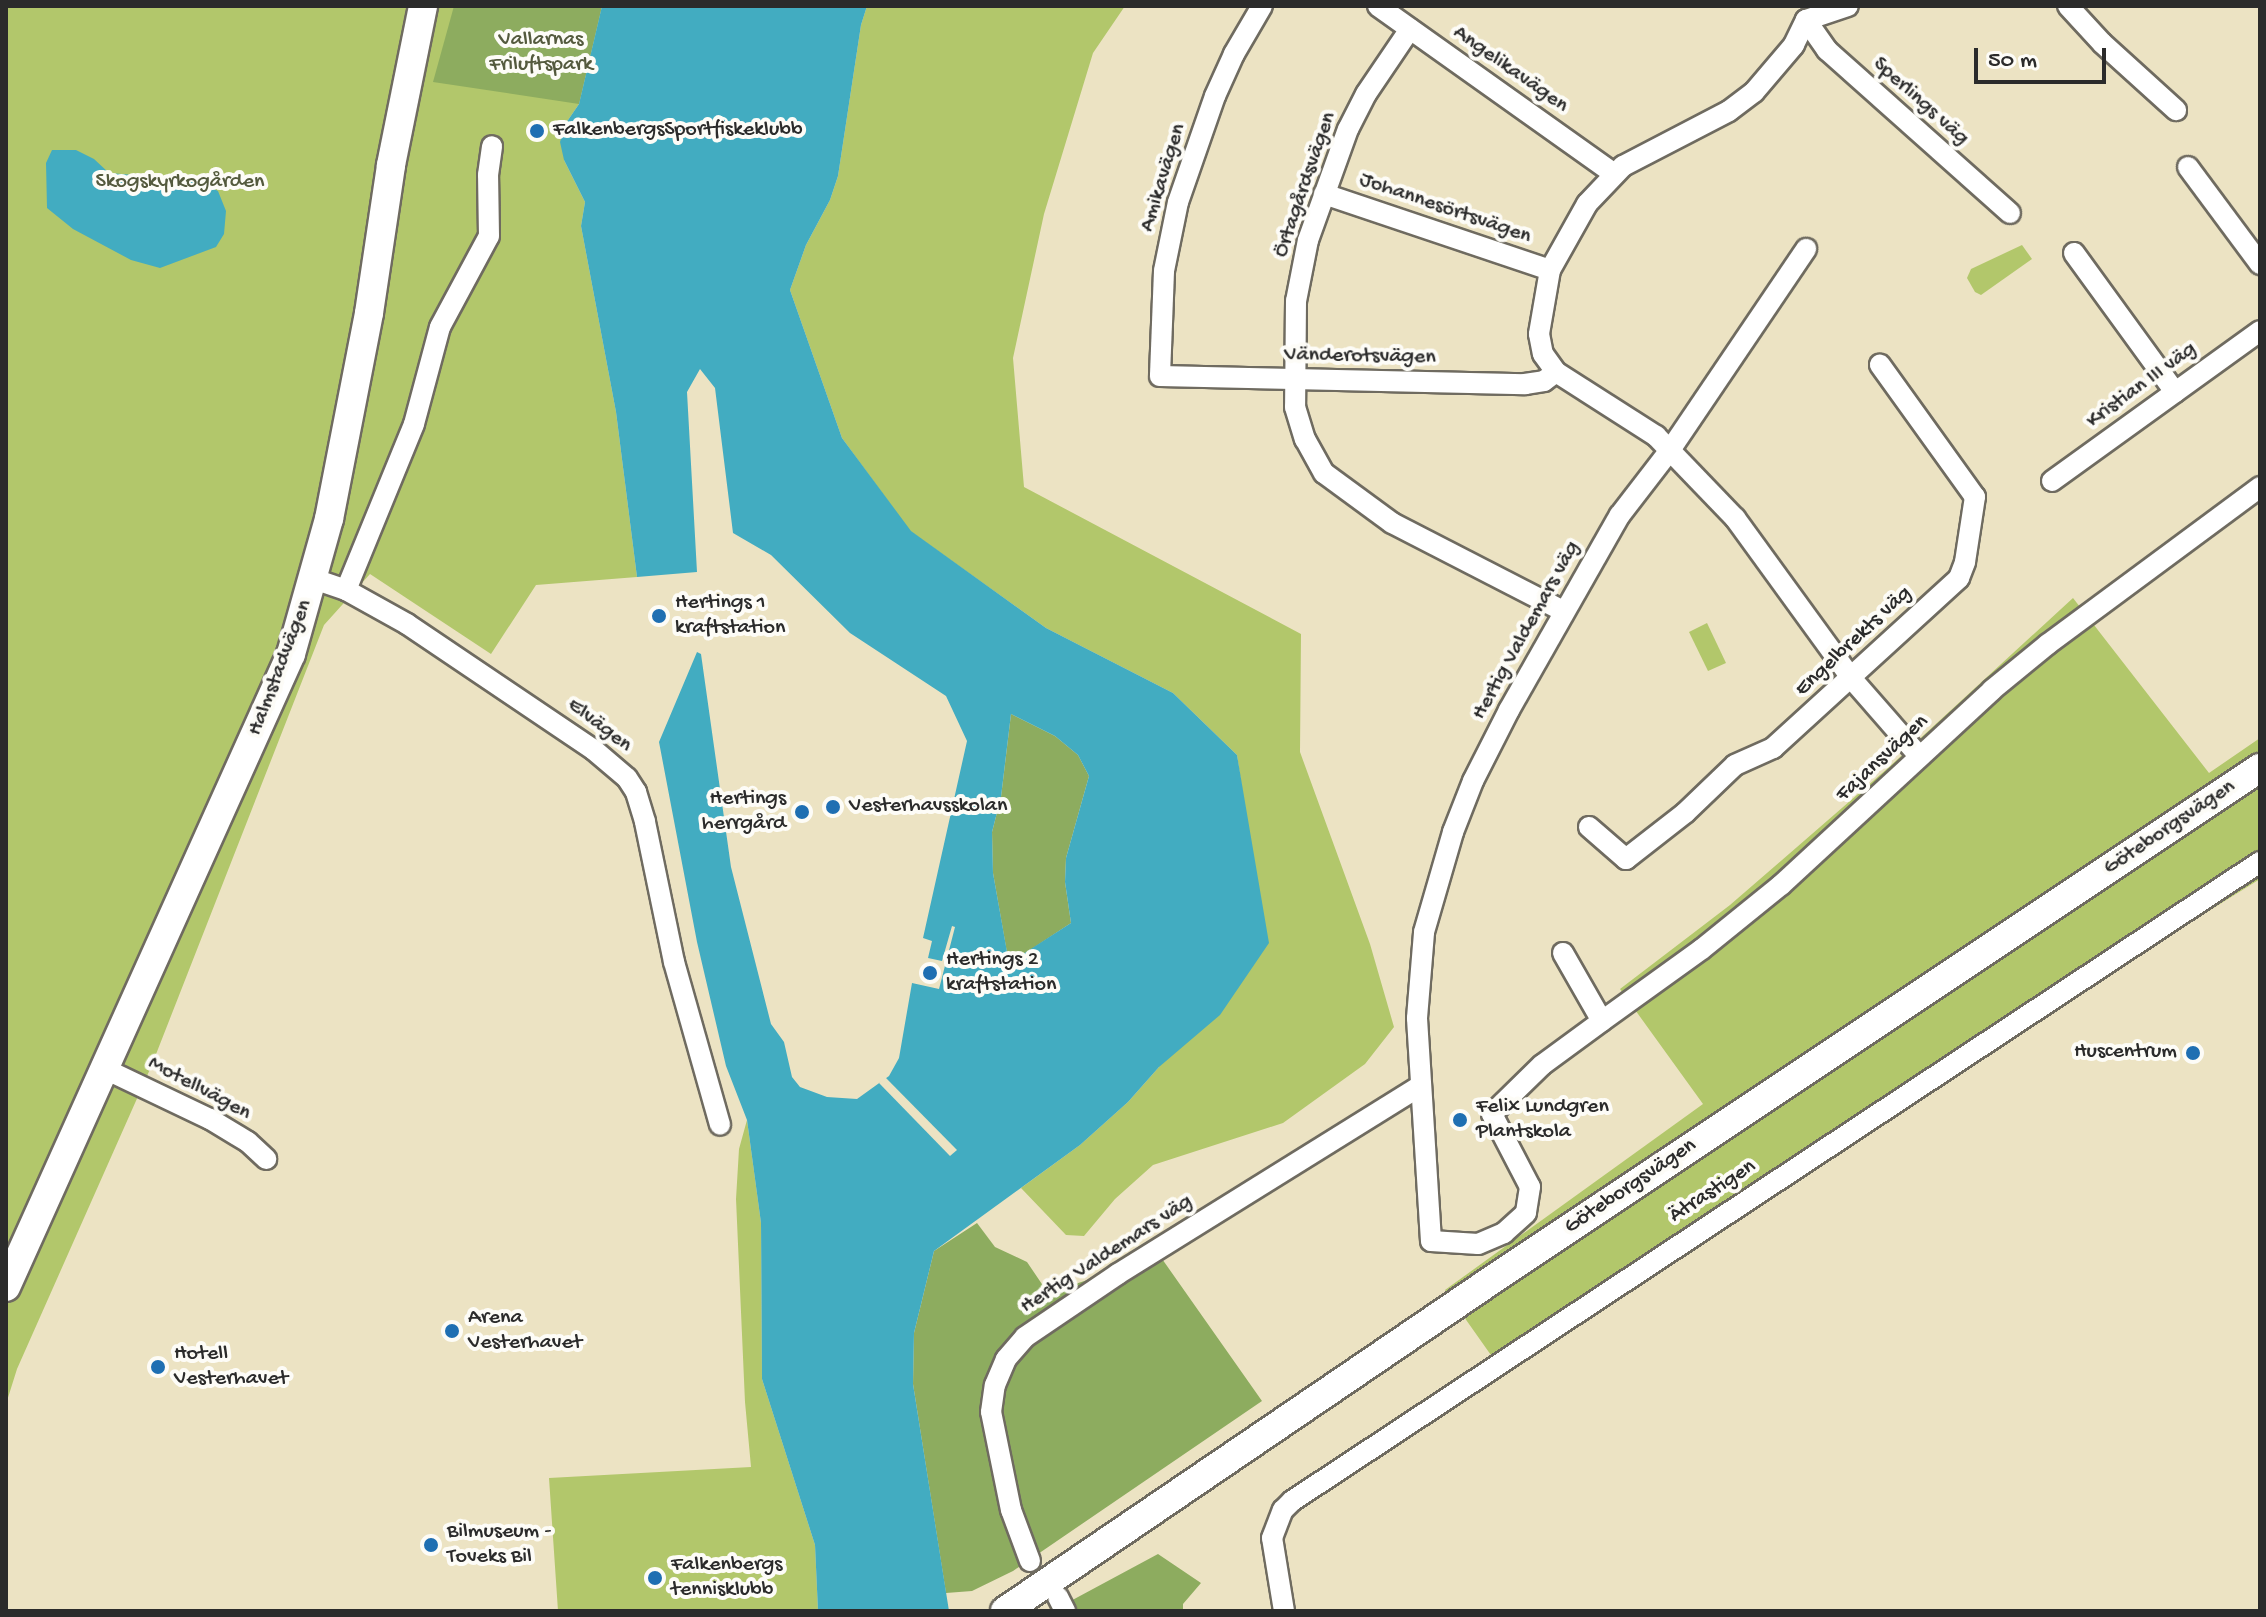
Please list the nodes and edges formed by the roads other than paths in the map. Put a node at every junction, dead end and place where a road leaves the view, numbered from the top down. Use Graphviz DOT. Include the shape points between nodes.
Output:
graph roads {
  1 [pos="423,6"];
  2 [pos="1262,6"];
  3 [pos="1378,6"];
  4 [pos="1848,6"];
  5 [pos="2068,6"];
  6 [pos="1806,20"];
  7 [pos="1410,29"];
  8 [pos="2176,110"];
  9 [pos="492,146"];
  10 [pos="2188,167"];
  11 [pos="1614,174"];
  12 [pos="1324,194"];
  13 [pos="2010,213"];
  14 [pos="1806,249"];
  15 [pos="2074,253"];
  16 [pos="2260,264"];
  17 [pos="1550,270"];
  18 [pos="2260,331"];
  19 [pos="1880,365"];
  20 [pos="1556,372"];
  21 [pos="1160,376"];
  22 [pos="1293,380"];
  23 [pos="2175,392"];
  24 [pos="1670,450"];
  25 [pos="2052,481"];
  26 [pos="2260,487"];
  27 [pos="314,579"];
  28 [pos="346,590"];
  29 [pos="1563,611"];
  30 [pos="1852,679"];
  31 [pos="1920,757"];
  32 [pos="2260,768"];
  33 [pos="1589,827"];
  34 [pos="2260,862"];
  35 [pos="1563,953"];
  36 [pos="1602,1021"];
  37 [pos="105,1069"];
  38 [pos="1419,1087"];
  39 [pos="720,1125"];
  40 [pos="266,1159"];
  41 [pos="1431,1241"];
  42 [pos="6,1287"];
  43 [pos="1030,1561"];
  44 [pos="1005,1611"];
  45 [pos="1284,1611"];
  1 -- 27 [label="main road, Halmstadvägen" via="366,328"];
  2 -- 21 [label="street, Amikavägen" via="1215,96 1178,202 1164,271"];
  3 -- 7 [label="street, Angelikavägen"];
  4 -- 6 [label="street"];
  5 -- 8 [label="street"];
  6 -- 11 [label="street" via="1781,63 1754,92"];
  6 -- 13 [label="street, Sperlings väg" via="1827,50"];
  7 -- 11 [label="street, Angelikavägen"];
  7 -- 12 [label="street, Örtagårdsvägen" via="1366,94"];
  9 -- 28 [label="street" via="487,244 440,327 414,424"];
  10 -- 16 [label="street"];
  11 -- 17 [label="street" via="1587,204"];
  12 -- 17 [label="street, Johannesörtsvägen"];
  12 -- 22 [label="street, Örtagårdsvägen" via="1300,269"];
  14 -- 24 [label="street, Hertig Valdemars väg"];
  15 -- 23 [label="street"];
  17 -- 20 [label="street" via="1539,334 1543,354"];
  18 -- 23 [label="street, Kristian III väg"];
  19 -- 30 [label="street, Engelbrekts väg" via="1975,497 1959,578"];
  20 -- 22 [label="street, Vänderotsvägen" via="1544,381 1525,384"];
  20 -- 24 [label="street"];
  21 -- 22 [label="street, Vänderotsvägen"];
  22 -- 29 [label="street, Örtagårdsvägen" via="1305,439 1324,473 1392,523"];
  23 -- 25 [label="street, Kristian III väg"];
  24 -- 29 [label="street, Hertig Valdemars väg" via="1620,515"];
  24 -- 30 [label="street" via="1743,527"];
  26 -- 31 [label="street, Fajansvägen" via="2048,644"];
  27 -- 28 [label="street, Elvägen"];
  27 -- 37 [label="main road, Halmstadvägen" via="291,654"];
  28 -- 39 [label="street, Elvägen" via="481,671 627,778 645,822 674,962"];
  29 -- 38 [label="street, Hertig Valdemars väg" via="1473,781 1432,899 1417,1018"];
  30 -- 31 [label="street"];
  30 -- 33 [label="street, Engelbrekts väg" via="1773,748 1735,765 1626,859"];
  31 -- 36 [label="street, Fajansvägen" via="1781,885"];
  32 -- 44 [label="main road, Göteborgsvägen"];
  34 -- 45 [label="street, Ätrastigen" via="1292,1501 1272,1538"];
  35 -- 36 [label="street"];
  36 -- 41 [label="street, Fajansvägen" via="1542,1065 1492,1114 1530,1187 1526,1213 1504,1233 1478,1244"];
  37 -- 40 [label="street, Motellvägen" via="210,1119"];
  37 -- 42 [label="main road, Halmstadvägen"];
  38 -- 41 [label="street, Hertig Valdemars väg"];
  38 -- 43 [label="street, Hertig Valdemars väg" via="1118,1274 1025,1337 1006,1359 991,1412 1011,1510"];
}
